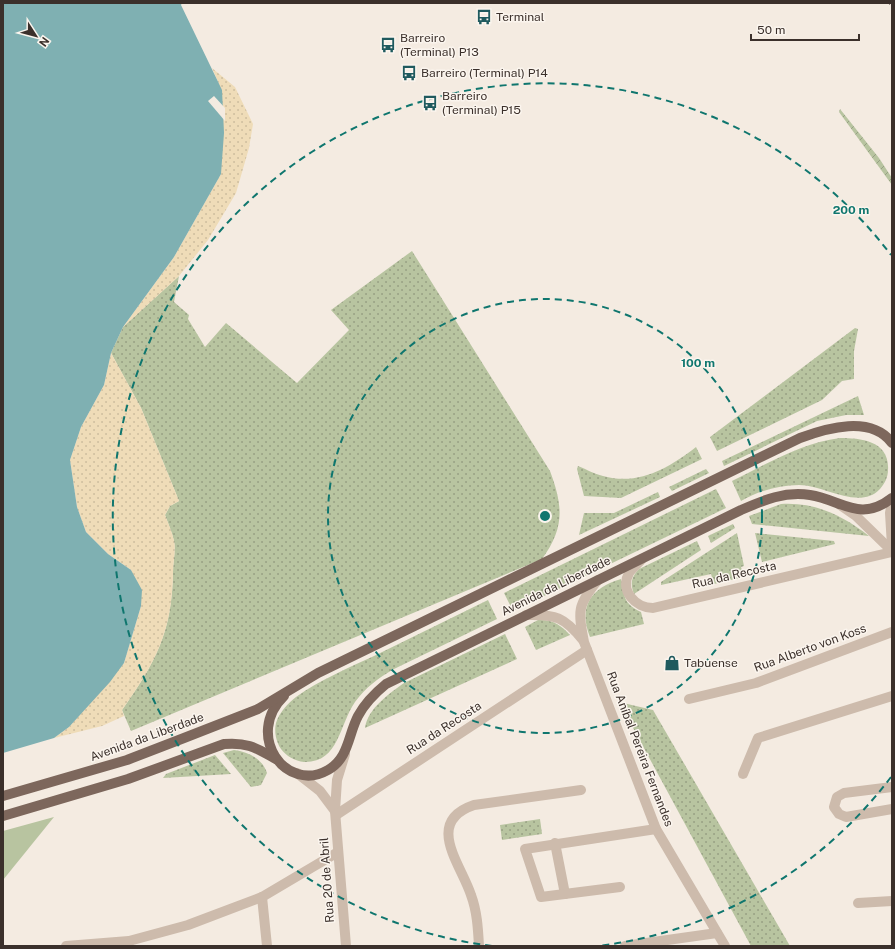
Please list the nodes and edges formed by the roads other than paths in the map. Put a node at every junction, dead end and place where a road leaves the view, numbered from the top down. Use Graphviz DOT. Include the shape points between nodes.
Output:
graph roads {
  1 [pos="891,441"];
  2 [pos="892,498"];
  3 [pos="892,502"];
  4 [pos="840,505"];
  5 [pos="892,546"];
  6 [pos="892,551"];
  7 [pos="644,558"];
  8 [pos="598,580"];
  9 [pos="526,615"];
  10 [pos="892,632"];
  11 [pos="586,646"];
  12 [pos="294,686"];
  13 [pos="892,696"];
  14 [pos="689,699"];
  15 [pos="347,749"];
  16 [pos="276,759"];
  17 [pos="297,773"];
  18 [pos="743,774"];
  19 [pos="892,787"];
  20 [pos="581,790"];
  21 [pos="3,796"];
  22 [pos="892,809"];
  23 [pos="336,813"];
  24 [pos="3,816"];
  25 [pos="656,829"];
  26 [pos="555,843"];
  27 [pos="338,852"];
  28 [pos="620,887"];
  29 [pos="565,894"];
  30 [pos="262,897"];
  31 [pos="892,901"];
  32 [pos="858,904"];
  33 [pos="717,933"];
  34 [pos="129,944"];
  35 [pos="66,946"];
  36 [pos="268,946"];
  37 [pos="346,946"];
  38 [pos="479,946"];
  39 [pos="626,946"];
  40 [pos="725,946"];
  1 -- 12 [label="main road, Avenida da Liberdade" via="873,429 850,426 822,430 800,438"];
  2 -- 4 [label="main road, Avenida da Liberdade" via="876,508 866,510 850,509"];
  3 -- 5 [label="street"];
  4 -- 6 [label="street" via="866,525"];
  4 -- 7 [label="main road, Avenida da Liberdade" via="810,495 774,497"];
  6 -- 7 [label="street, Rua da Recosta" via="653,608 646,608 634,602 627,587 629,574"];
  7 -- 8 [label="main road, Avenida da Liberdade"];
  8 -- 9 [label="main road, Avenida da Liberdade"];
  8 -- 11 [label="street" via="583,600 581,608 580,616"];
  9 -- 11 [label="street" via="544,614 561,618"];
  9 -- 15 [label="main road, Avenida da Liberdade" via="386,684 373,695 358,716"];
  10 -- 14 [label="street, Rua Alberto von Koss" via="756,683"];
  11 -- 23 [label="street, Rua da Recosta"];
  11 -- 25 [label="street, Rua Aníbal Pereira Fernandes"];
  12 -- 16 [label="main road, Avenida da Liberdade" via="271,713 267,726 267,741"];
  12 -- 21 [label="main road, Avenida da Liberdade" via="258,709 127,760"];
  13 -- 18 [label="street" via="758,738"];
  15 -- 17 [label="main road, Avenida da Liberdade" via="329,770 318,774"];
  15 -- 23 [label="street, Rua 20 de Abril" via="337,780"];
  16 -- 17 [label="main road, Avenida da Liberdade"];
  16 -- 24 [label="main road, Avenida da Liberdade" via="240,743 224,744 128,779"];
  17 -- 23 [label="street" via="320,791"];
  19 -- 22 [label="street" via="844,793 837,797 834,806 839,814 846,817"];
  20 -- 38 [label="street" via="474,805 464,808 450,823 448,841 474,903"];
  23 -- 27 [label="street, Rua 20 de Abril"];
  25 -- 26 [label="street"];
  25 -- 33 [label="street, Rua Aníbal Pereira Fernandes"];
  26 -- 29 [label="street"];
  26 -- 29 [label="street" via="525,849 541,897"];
  27 -- 30 [label="street"];
  27 -- 37 [label="street, Rua 20 de Abril"];
  28 -- 29 [label="street"];
  30 -- 34 [label="street"];
  30 -- 36 [label="street"];
  31 -- 32 [label="street"];
  33 -- 39 [label="street"];
  33 -- 40 [label="street, Rua Aníbal Pereira Fernandes"];
  34 -- 35 [label="street"];
}
